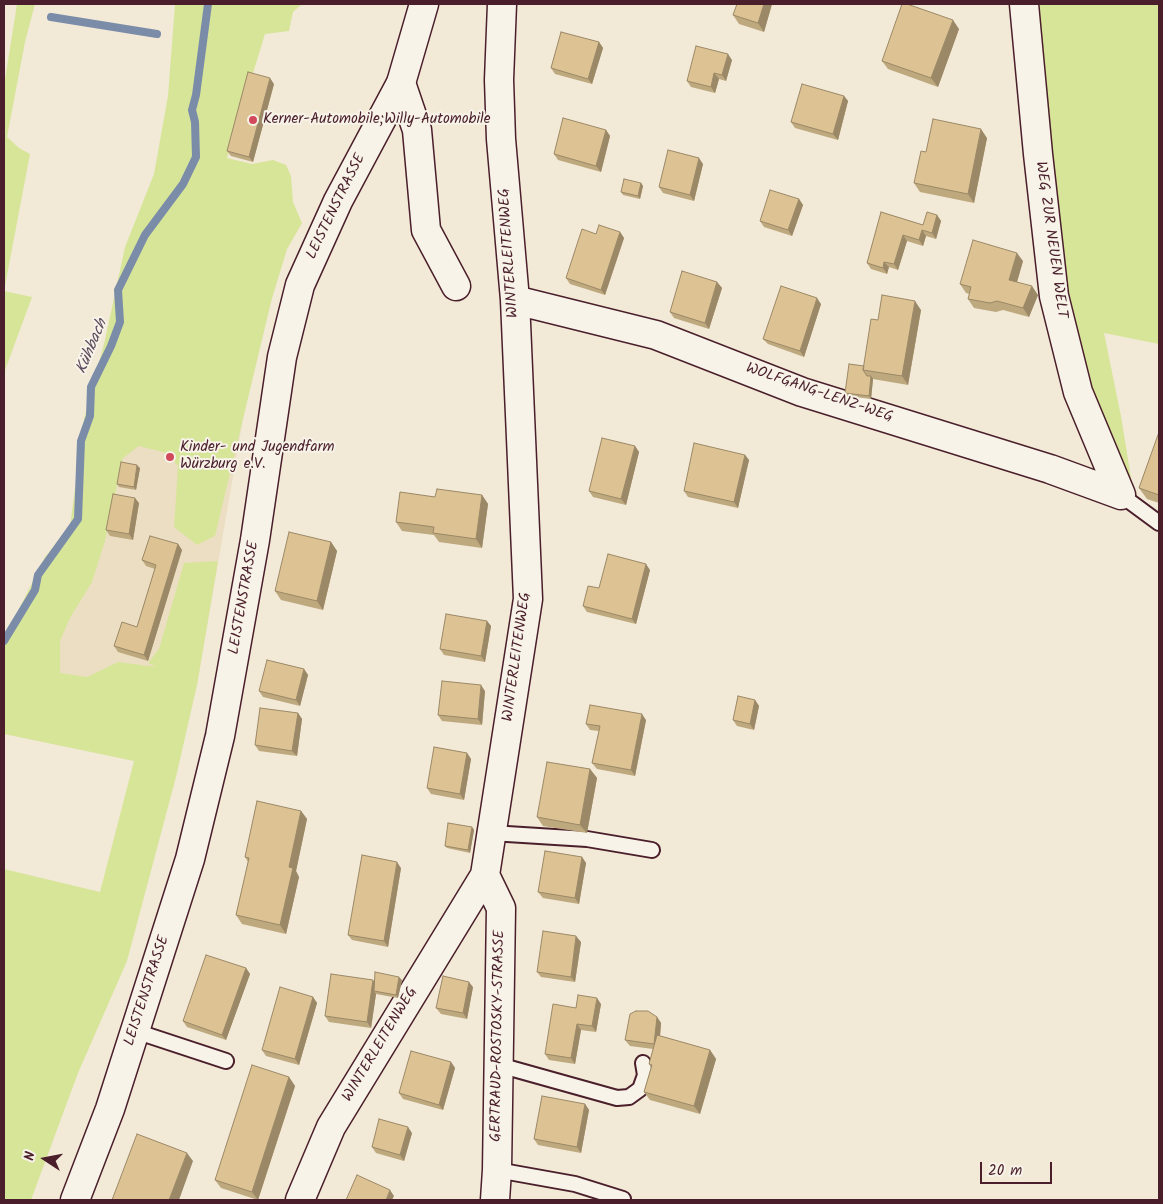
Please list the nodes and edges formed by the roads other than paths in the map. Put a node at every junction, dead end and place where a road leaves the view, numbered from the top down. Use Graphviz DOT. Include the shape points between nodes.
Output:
graph roads {
  1 [pos="424,4"];
  2 [pos="502,4"];
  3 [pos="1024,4"];
  4 [pos="401,83"];
  5 [pos="456,286"];
  6 [pos="515,300"];
  7 [pos="1121,495"];
  8 [pos="1159,523"];
  9 [pos="491,833"];
  10 [pos="652,850"];
  11 [pos="485,875"];
  12 [pos="135,1031"];
  13 [pos="226,1061"];
  14 [pos="643,1063"];
  15 [pos="499,1065"];
  16 [pos="497,1170"];
  17 [pos="623,1199"];
  18 [pos="75,1200"];
  19 [pos="300,1200"];
  20 [pos="495,1200"];
  1 -- 4 [label="street, LEISTENSTRASSE"];
  2 -- 6 [label="street, WINTERLEITENWEG" via="501,129"];
  3 -- 7 [label="street, WEG ZUR NEUEN WELT" via="1054,296 1078,392"];
  4 -- 5 [label="street" via="417,130 426,230"];
  4 -- 12 [label="street, LEISTENSTRASSE" via="338,201 300,285 282,357 255,540 220,736 190,859"];
  6 -- 7 [label="street, WOLFGANG-LENZ-WEG" via="656,335 802,392 1050,469"];
  6 -- 9 [label="street, WINTERLEITENWEG" via="528,598"];
  7 -- 8 [label="lane"];
  9 -- 10 [label="lane" via="587,839"];
  9 -- 11 [label="street, WINTERLEITENWEG"];
  11 -- 15 [label="street, GERTRAUD-ROSTOSKY-STRASSE" via="501,908"];
  11 -- 19 [label="street, WINTERLEITENWEG" via="331,1127"];
  12 -- 13 [label="lane"];
  12 -- 18 [label="street, LEISTENSTRASSE" via="110,1109"];
  14 -- 15 [label="lane" via="646,1075 640,1089 629,1097 617,1098"];
  15 -- 16 [label="street, GERTRAUD-ROSTOSKY-STRASSE"];
  16 -- 17 [label="lane" via="575,1184"];
  16 -- 20 [label="street, GERTRAUD-ROSTOSKY-STRASSE"];
}
